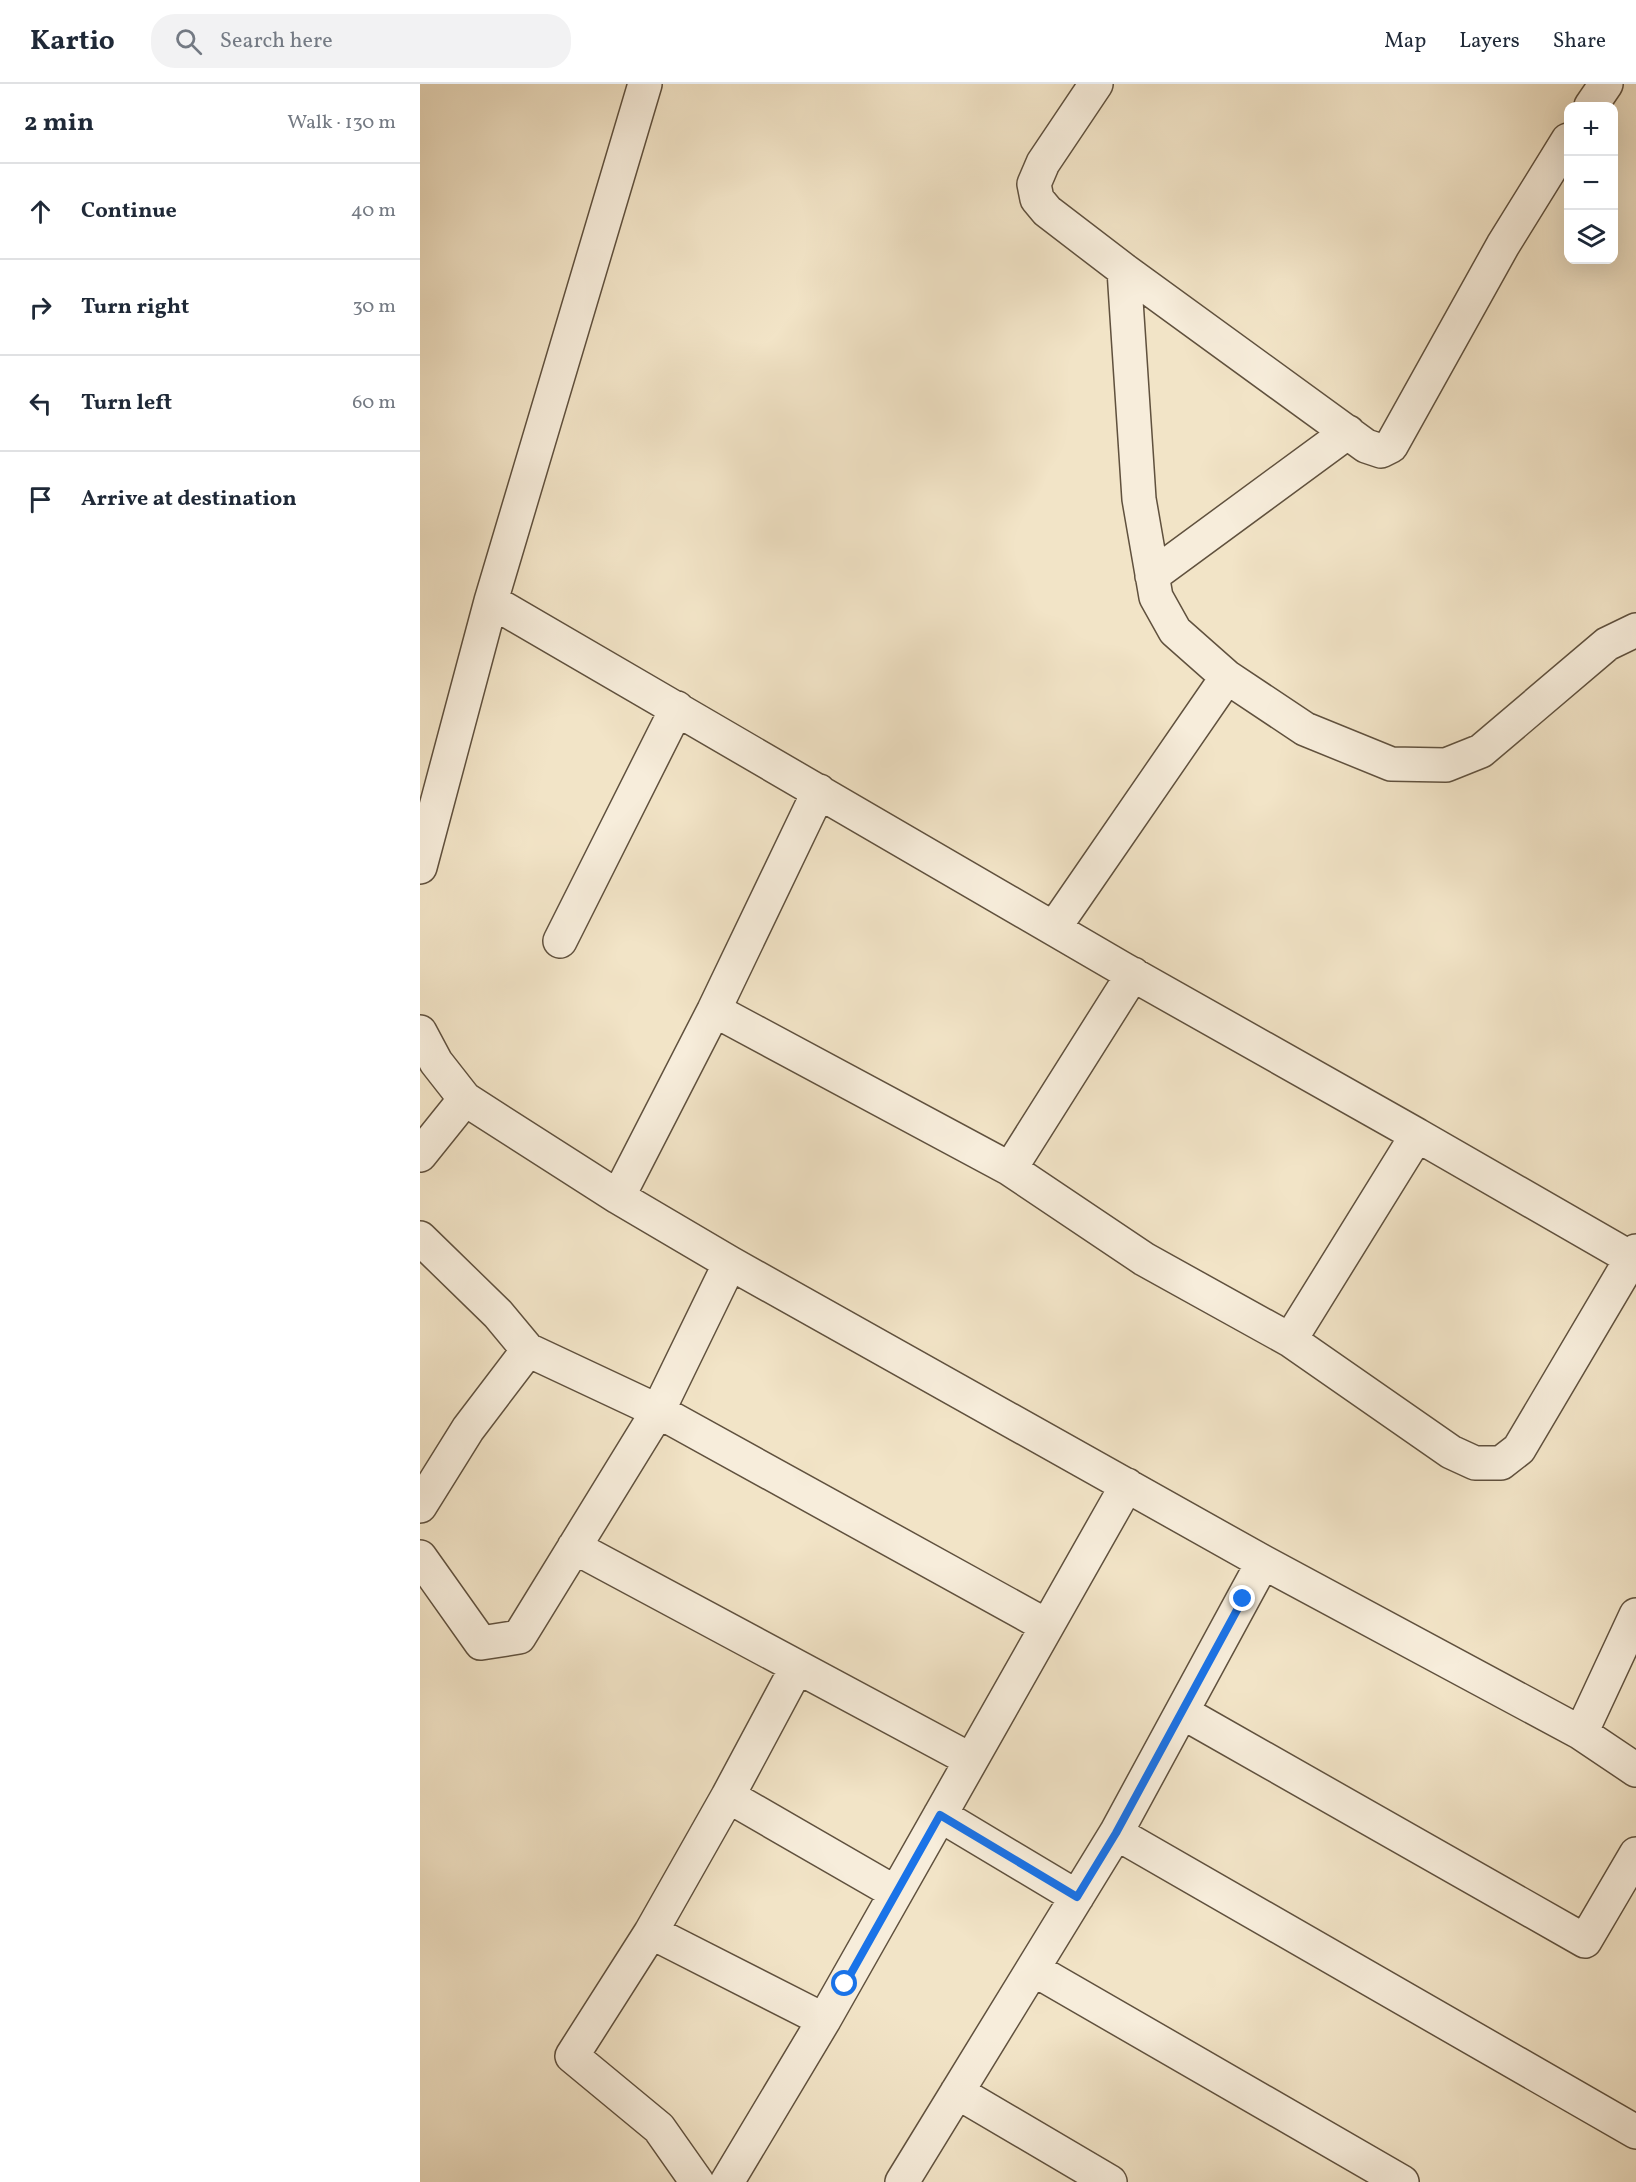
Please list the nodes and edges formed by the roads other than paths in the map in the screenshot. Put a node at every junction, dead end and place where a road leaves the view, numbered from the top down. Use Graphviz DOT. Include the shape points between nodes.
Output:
graph roads {
  1 [pos="645,84"];
  2 [pos="1096,84"];
  3 [pos="1606,84"];
  4 [pos="1594,102"];
  5 [pos="1564,148"];
  6 [pos="1124,270"];
  7 [pos="1348,432"];
  8 [pos="1152,576"];
  9 [pos="491,601"];
  10 [pos="1636,630"];
  11 [pos="1227,677"];
  12 [pos="677,708"];
  13 [pos="819,791"];
  14 [pos="420,867"];
  15 [pos="1054,928"];
  16 [pos="560,941"];
  17 [pos="1133,974"];
  18 [pos="714,1010"];
  19 [pos="420,1032"];
  20 [pos="465,1099"];
  21 [pos="1417,1135"];
  22 [pos="420,1155"];
  23 [pos="1010,1169"];
  24 [pos="618,1197"];
  25 [pos="420,1238"];
  26 [pos="1635,1257"];
  27 [pos="730,1263"];
  28 [pos="1290,1340"];
  29 [pos="528,1350"];
  30 [pos="658,1411"];
  31 [pos="1127,1485"];
  32 [pos="420,1506"];
  33 [pos="574,1547"];
  34 [pos="420,1557"];
  35 [pos="1263,1562"];
  36 [pos="1636,1615"];
  37 [pos="1047,1626"];
  38 [pos="797,1667"];
  39 [pos="1182,1712"];
  40 [pos="1581,1733"];
  41 [pos="971,1760"];
  42 [pos="1636,1770"];
  43 [pos="728,1796"];
  44 [pos="940,1815"];
  45 [pos="1116,1833"];
  46 [pos="1636,1854"];
  47 [pos="896,1893"];
  48 [pos="1077,1897"];
  49 [pos="651,1932"];
  50 [pos="1033,1969"];
  51 [pos="824,2020"];
  52 [pos="957,2092"];
  53 [pos="1636,2132"];
  54 [pos="697,2182"];
  55 [pos="727,2182"];
  56 [pos="902,2182"];
  57 [pos="1110,2182"];
  58 [pos="1402,2182"];
  1 -- 9 [label="street"];
  2 -- 6 [label="street" via="1043,162 1034,184 1037,199 1047,211"];
  3 -- 4 [label="street"];
  5 -- 7 [label="street" via="1503,245 1391,446 1381,451 1366,446"];
  6 -- 7 [label="street"];
  6 -- 8 [label="street" via="1139,499"];
  7 -- 8 [label="street"];
  8 -- 11 [label="street" via="1156,597 1175,631"];
  9 -- 12 [label="street"];
  9 -- 14 [label="street"];
  10 -- 11 [label="street" via="1607,644 1481,751 1446,765 1391,764 1305,729"];
  11 -- 15 [label="street"];
  12 -- 13 [label="street"];
  12 -- 16 [label="street"];
  13 -- 15 [label="street"];
  13 -- 18 [label="street"];
  15 -- 17 [label="street"];
  17 -- 21 [label="street"];
  17 -- 23 [label="street"];
  18 -- 23 [label="street"];
  18 -- 24 [label="street"];
  19 -- 20 [label="street" via="436,1062"];
  20 -- 22 [label="street"];
  20 -- 24 [label="street"];
  21 -- 26 [label="street"];
  21 -- 28 [label="street"];
  23 -- 28 [label="street" via="1144,1259"];
  24 -- 27 [label="street"];
  25 -- 29 [label="street" via="498,1314"];
  26 -- 28 [label="street" via="1519,1449 1501,1463 1475,1463 1451,1452"];
  27 -- 30 [label="street"];
  27 -- 31 [label="street"];
  29 -- 30 [label="street"];
  29 -- 32 [label="street" via="468,1429"];
  30 -- 33 [label="street"];
  30 -- 37 [label="street"];
  31 -- 35 [label="street"];
  31 -- 37 [label="street"];
  33 -- 34 [label="street" via="519,1636 481,1643"];
  33 -- 38 [label="street"];
  35 -- 39 [label="street"];
  35 -- 40 [label="street"];
  36 -- 40 [label="street"];
  37 -- 41 [label="street"];
  38 -- 41 [label="street"];
  38 -- 43 [label="street"];
  39 -- 45 [label="street"];
  39 -- 46 [label="street" via="1585,1941"];
  40 -- 42 [label="street"];
  41 -- 44 [label="street"];
  43 -- 47 [label="street"];
  43 -- 49 [label="street"];
  44 -- 47 [label="street"];
  44 -- 48 [label="street"];
  45 -- 48 [label="street"];
  45 -- 53 [label="street"];
  47 -- 51 [label="street"];
  48 -- 50 [label="street"];
  49 -- 51 [label="street"];
  49 -- 54 [label="street" via="572,2056 659,2128"];
  50 -- 52 [label="street"];
  50 -- 58 [label="street"];
  51 -- 55 [label="street"];
  52 -- 56 [label="street"];
  52 -- 57 [label="street"];
}
